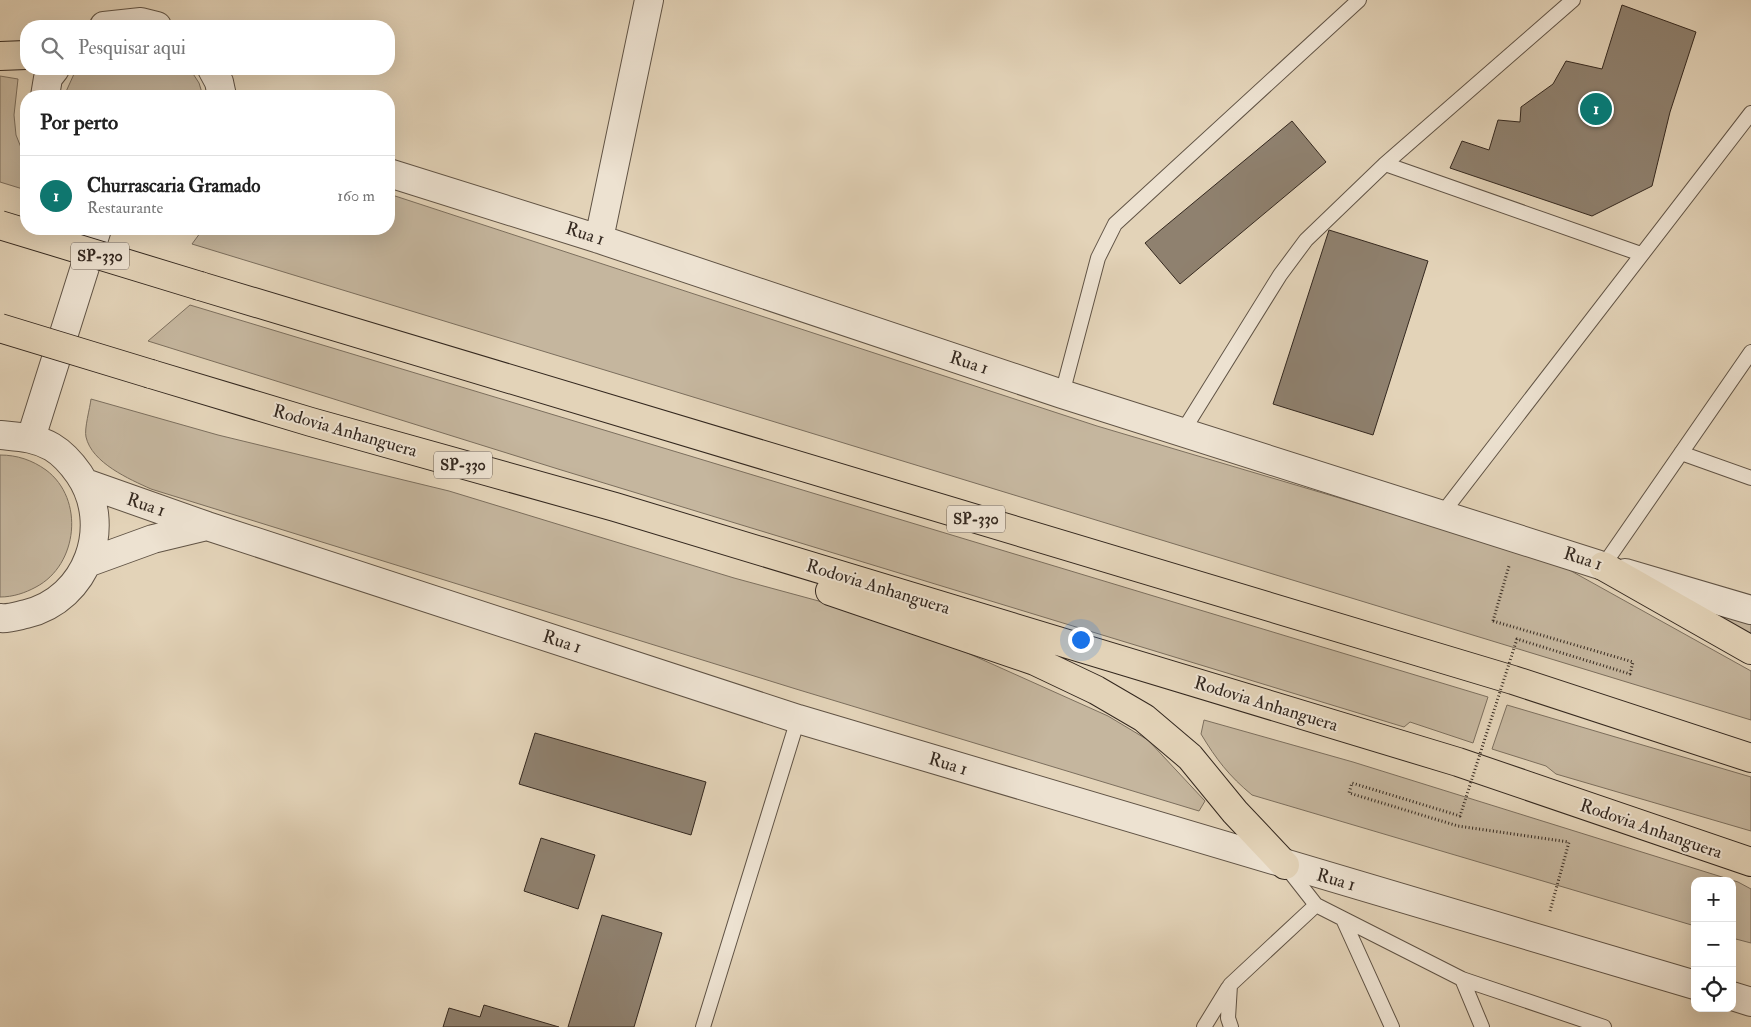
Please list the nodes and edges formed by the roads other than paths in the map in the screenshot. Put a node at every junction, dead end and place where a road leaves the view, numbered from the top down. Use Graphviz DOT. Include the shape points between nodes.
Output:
graph roads {
  1 [pos="649,0"];
  2 [pos="1360,0"];
  3 [pos="1573,0"];
  4 [pos="20,55"];
  5 [pos="0,56"];
  6 [pos="50,75"];
  7 [pos="46,90"];
  8 [pos="1751,112"];
  9 [pos="1385,164"];
  10 [pos="395,175"];
  11 [pos="0,225"];
  12 [pos="20,231"];
  13 [pos="33,235"];
  14 [pos="95,235"];
  15 [pos="600,239"];
  16 [pos="1641,254"];
  17 [pos="0,328"];
  18 [pos="1751,352"];
  19 [pos="1062,394"];
  20 [pos="1183,431"];
  21 [pos="0,435"];
  22 [pos="31,438"];
  23 [pos="1681,453"];
  24 [pos="1751,478"];
  25 [pos="85,483"];
  26 [pos="615,507"];
  27 [pos="1441,516"];
  28 [pos="207,526"];
  29 [pos="87,564"];
  30 [pos="1603,566"];
  31 [pos="1751,610"];
  32 [pos="0,618"];
  33 [pos="1751,650"];
  34 [pos="798,719"];
  35 [pos="1751,758"];
  36 [pos="1718,852"];
  37 [pos="1751,862"];
  38 [pos="1285,864"];
  39 [pos="1751,872"];
  40 [pos="1316,905"];
  41 [pos="1343,919"];
  42 [pos="1462,979"];
  43 [pos="1691,984"];
  44 [pos="1230,985"];
  45 [pos="1736,997"];
  46 [pos="1751,1002"];
  47 [pos="703,1027"];
  48 [pos="1204,1027"];
  49 [pos="1230,1027"];
  50 [pos="1392,1027"];
  51 [pos="1482,1027"];
  52 [pos="1604,1027"];
  1 -- 15 [label="street"];
  2 -- 19 [label="lane" via="1115,224 1098,258"];
  3 -- 9 [label="lane"];
  4 -- 5 [label="highway"];
  6 -- 7 [label="street"];
  8 -- 16 [label="lane"];
  9 -- 16 [label="lane"];
  9 -- 20 [label="lane" via="1306,240 1280,275"];
  10 -- 15 [label="street, Rua 1"];
  11 -- 12 [label="highway, SP-330, bridge"];
  13 -- 35 [label="highway, SP-330, bridge" via="1513,680"];
  14 -- 22 [label="street"];
  15 -- 19 [label="street, Rua 1"];
  16 -- 27 [label="lane"];
  17 -- 26 [label="highway, Rodovia Anhanguera / SP-330, bridge" via="321,425"];
  18 -- 23 [label="lane"];
  19 -- 20 [label="street, Rua 1"];
  20 -- 27 [label="street, Rua 1"];
  21 -- 22 [label="street"];
  22 -- 25 [label="street" via="53,448 72,463"];
  23 -- 24 [label="lane"];
  23 -- 30 [label="lane"];
  25 -- 28 [label="street, Rua 1"];
  25 -- 29 [label="street" via="94,509 95,537"];
  26 -- 36 [label="highway, Rodovia Anhanguera / SP-330" via="1458,762"];
  26 -- 38 [label="highway" via="731,557 1035,661 1096,690 1144,718 1190,757 1235,812"];
  27 -- 30 [label="street, Rua 1"];
  28 -- 29 [label="street, Rua 1" via="153,539"];
  28 -- 34 [label="street, Rua 1"];
  29 -- 32 [label="street" via="68,592 39,611"];
  30 -- 31 [label="street, Rua 1"];
  30 -- 33 [label="highway"];
  34 -- 38 [label="street, Rua 1"];
  34 -- 47 [label="lane"];
  36 -- 37 [label="highway, Rodovia Anhanguera / SP-330"];
  36 -- 39 [label="lane"];
  38 -- 40 [label="lane"];
  38 -- 43 [label="street, Rua 1"];
  40 -- 41 [label="lane"];
  40 -- 44 [label="lane"];
  41 -- 42 [label="lane"];
  41 -- 50 [label="lane"];
  42 -- 51 [label="lane"];
  42 -- 52 [label="lane"];
  44 -- 48 [label="lane"];
  44 -- 49 [label="lane"];
  45 -- 46 [label="street"];
}
